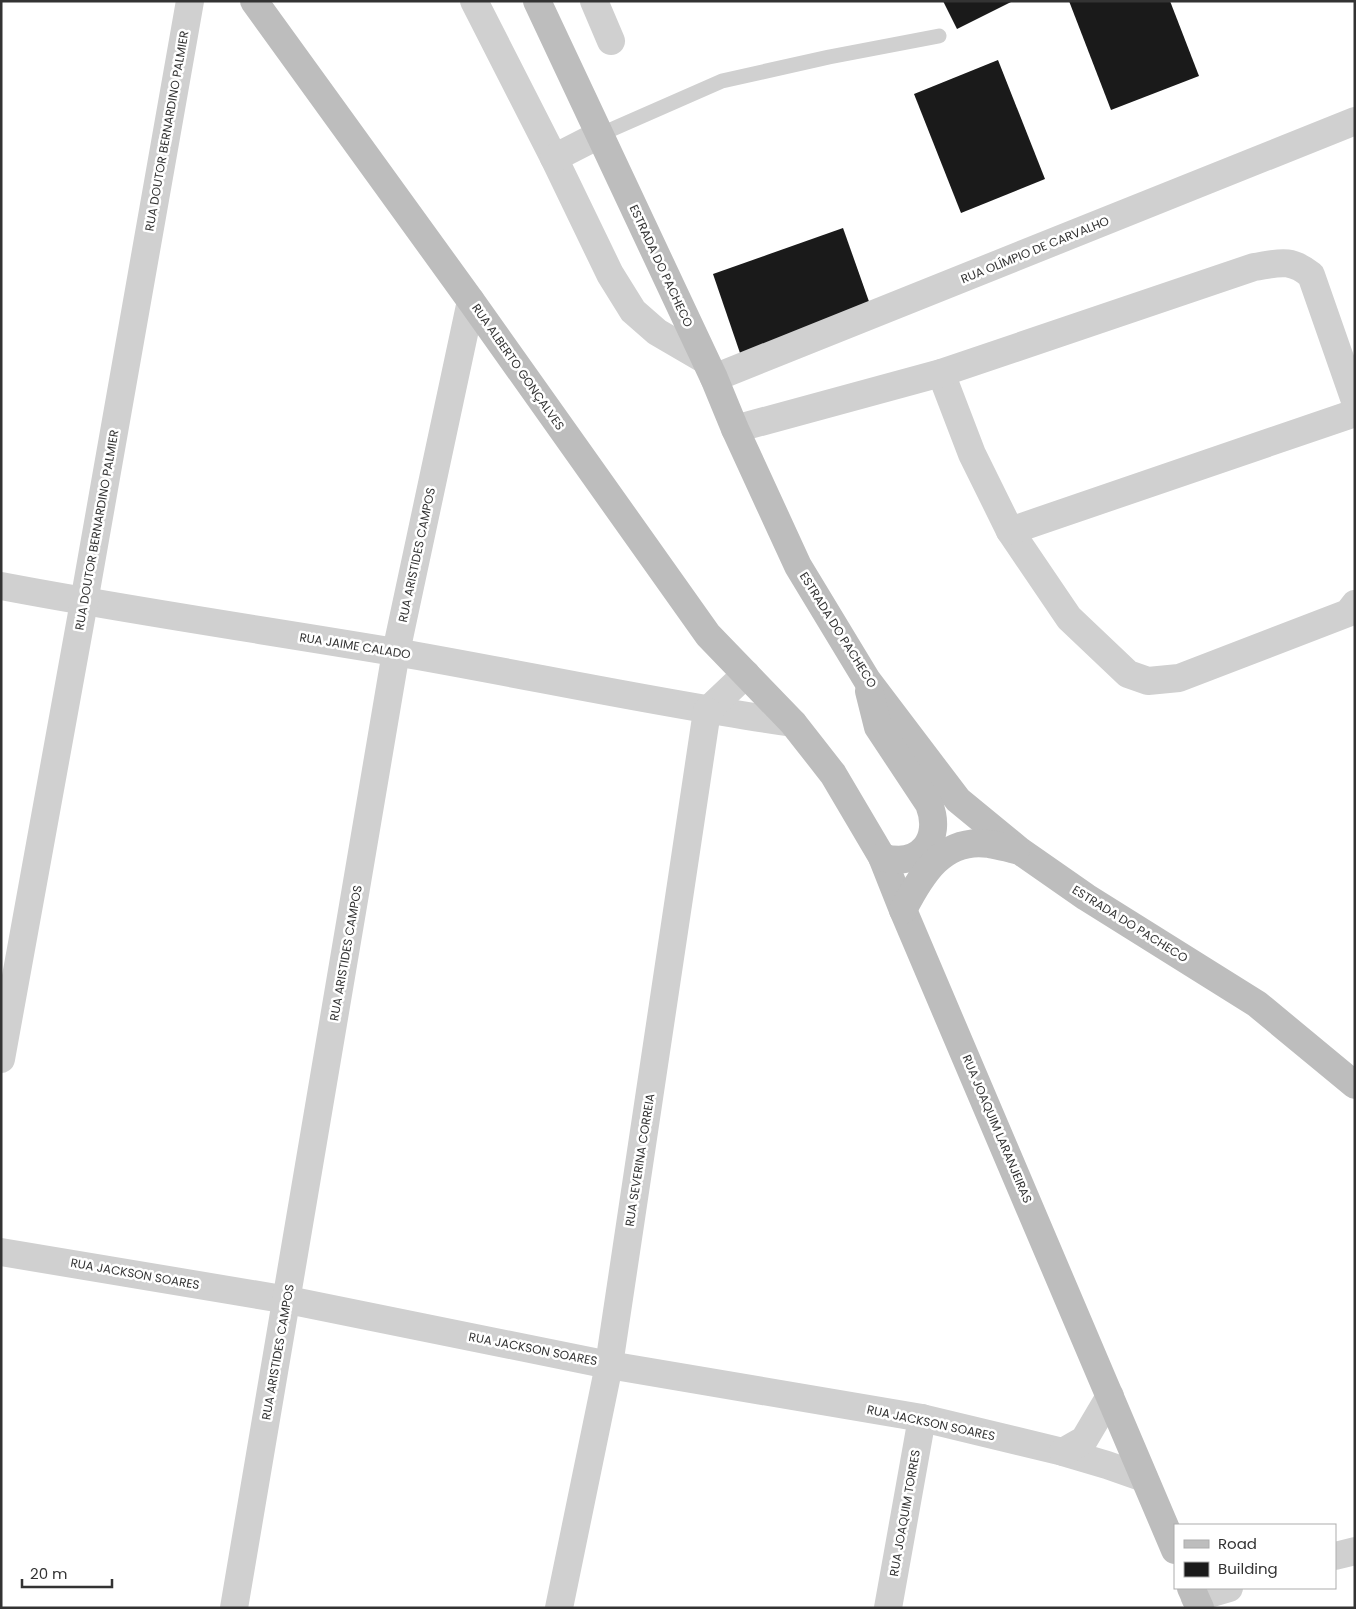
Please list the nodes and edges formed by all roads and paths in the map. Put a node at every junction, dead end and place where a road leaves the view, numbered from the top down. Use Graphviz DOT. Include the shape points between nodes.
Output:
graph roads {
  1 [pos="190,1"];
  2 [pos="254,1"];
  3 [pos="474,1"];
  4 [pos="538,1"];
  5 [pos="594,1"];
  6 [pos="939,36"];
  7 [pos="611,40"];
  8 [pos="1355,121"];
  9 [pos="599,135"];
  10 [pos="554,158"];
  11 [pos="471,301"];
  12 [pos="710,369"];
  13 [pos="941,373"];
  14 [pos="1355,401"];
  15 [pos="1355,413"];
  16 [pos="735,429"];
  17 [pos="1010,531"];
  18 [pos="1,586"];
  19 [pos="84,602"];
  20 [pos="1352,609"];
  21 [pos="396,652"];
  22 [pos="746,674"];
  23 [pos="867,680"];
  24 [pos="707,711"];
  25 [pos="793,723"];
  26 [pos="1020,852"];
  27 [pos="882,857"];
  28 [pos="903,910"];
  29 [pos="1,1059"];
  30 [pos="1355,1085"];
  31 [pos="1,1252"];
  32 [pos="288,1300"];
  33 [pos="609,1364"];
  34 [pos="1110,1396"];
  35 [pos="922,1418"];
  36 [pos="1063,1452"];
  37 [pos="1144,1478"];
  38 [pos="1174,1548"];
  39 [pos="1355,1551"];
  40 [pos="1336,1556"];
  41 [pos="1226,1589"];
  42 [pos="1195,1598"];
  43 [pos="234,1608"];
  44 [pos="559,1608"];
  45 [pos="888,1608"];
  1 -- 19 [label="street, RUA DOUTOR BERNARDINO PALMIER"];
  2 -- 11 [label="main road, RUA ALBERTO GONÇALVES"];
  3 -- 10 [label="street"];
  4 -- 9 [label="main road, ESTRADA DO PACHECO"];
  5 -- 7 [label="street"];
  6 -- 9 [label="lane" via="722,81"];
  8 -- 12 [label="street, RUA OLÍMPIO DE CARVALHO"];
  9 -- 10 [label="street"];
  9 -- 12 [label="main road, ESTRADA DO PACHECO"];
  10 -- 12 [label="street" via="610,274 633,312"];
  11 -- 21 [label="street, RUA ARISTIDES CAMPOS"];
  11 -- 22 [label="main road, RUA ALBERTO GONÇALVES" via="708,635"];
  12 -- 16 [label="main road, ESTRADA DO PACHECO"];
  13 -- 14 [label="street" via="1254,267 1283,262 1300,266 1311,275"];
  13 -- 16 [label="street"];
  13 -- 17 [label="street" via="972,454"];
  15 -- 17 [label="street"];
  16 -- 23 [label="main road, ESTRADA DO PACHECO" via="798,566"];
  17 -- 20 [label="street" via="1069,618 1128,674 1148,681 1179,678"];
  18 -- 19 [label="street, RUA JAIME CALADO"];
  19 -- 21 [label="street, RUA JAIME CALADO"];
  19 -- 29 [label="street, RUA DOUTOR BERNARDINO PALMIER"];
  21 -- 24 [label="street, RUA JAIME CALADO"];
  21 -- 32 [label="street, RUA ARISTIDES CAMPOS"];
  22 -- 24 [label="street"];
  22 -- 25 [label="main road, RUA ALBERTO GONÇALVES"];
  23 -- 26 [label="main road, ESTRADA DO PACHECO" via="958,800"];
  23 -- 27 [label="main road" via="878,727 933,815 934,828 924,849 904,860"];
  24 -- 25 [label="street, RUA JAIME CALADO"];
  24 -- 33 [label="street, RUA SEVERINA CORREIA"];
  25 -- 27 [label="main road, RUA JOAQUIM LARANJEIRAS" via="832,774"];
  26 -- 28 [label="main road" via="989,844 949,849 927,870"];
  26 -- 30 [label="main road, ESTRADA DO PACHECO" via="1257,1004"];
  27 -- 28 [label="main road, RUA JOAQUIM LARANJEIRAS"];
  28 -- 34 [label="main road, RUA JOAQUIM LARANJEIRAS"];
  31 -- 32 [label="street, RUA JACKSON SOARES"];
  32 -- 33 [label="street, RUA JACKSON SOARES"];
  32 -- 43 [label="street, RUA ARISTIDES CAMPOS"];
  33 -- 35 [label="street, RUA JACKSON SOARES"];
  33 -- 44 [label="street, RUA SEVERINA CORREIA"];
  34 -- 36 [label="street" via="1084,1440"];
  34 -- 37 [label="main road, RUA JOAQUIM LARANJEIRAS"];
  35 -- 36 [label="street, RUA JACKSON SOARES"];
  35 -- 45 [label="street, RUA JOAQUIM TORRES"];
  36 -- 37 [label="street, RUA JACKSON SOARES"];
  37 -- 38 [label="main road, RUA JOAQUIM LARANJEIRAS"];
  39 -- 40 [label="street"];
  41 -- 42 [label="street"];
}
